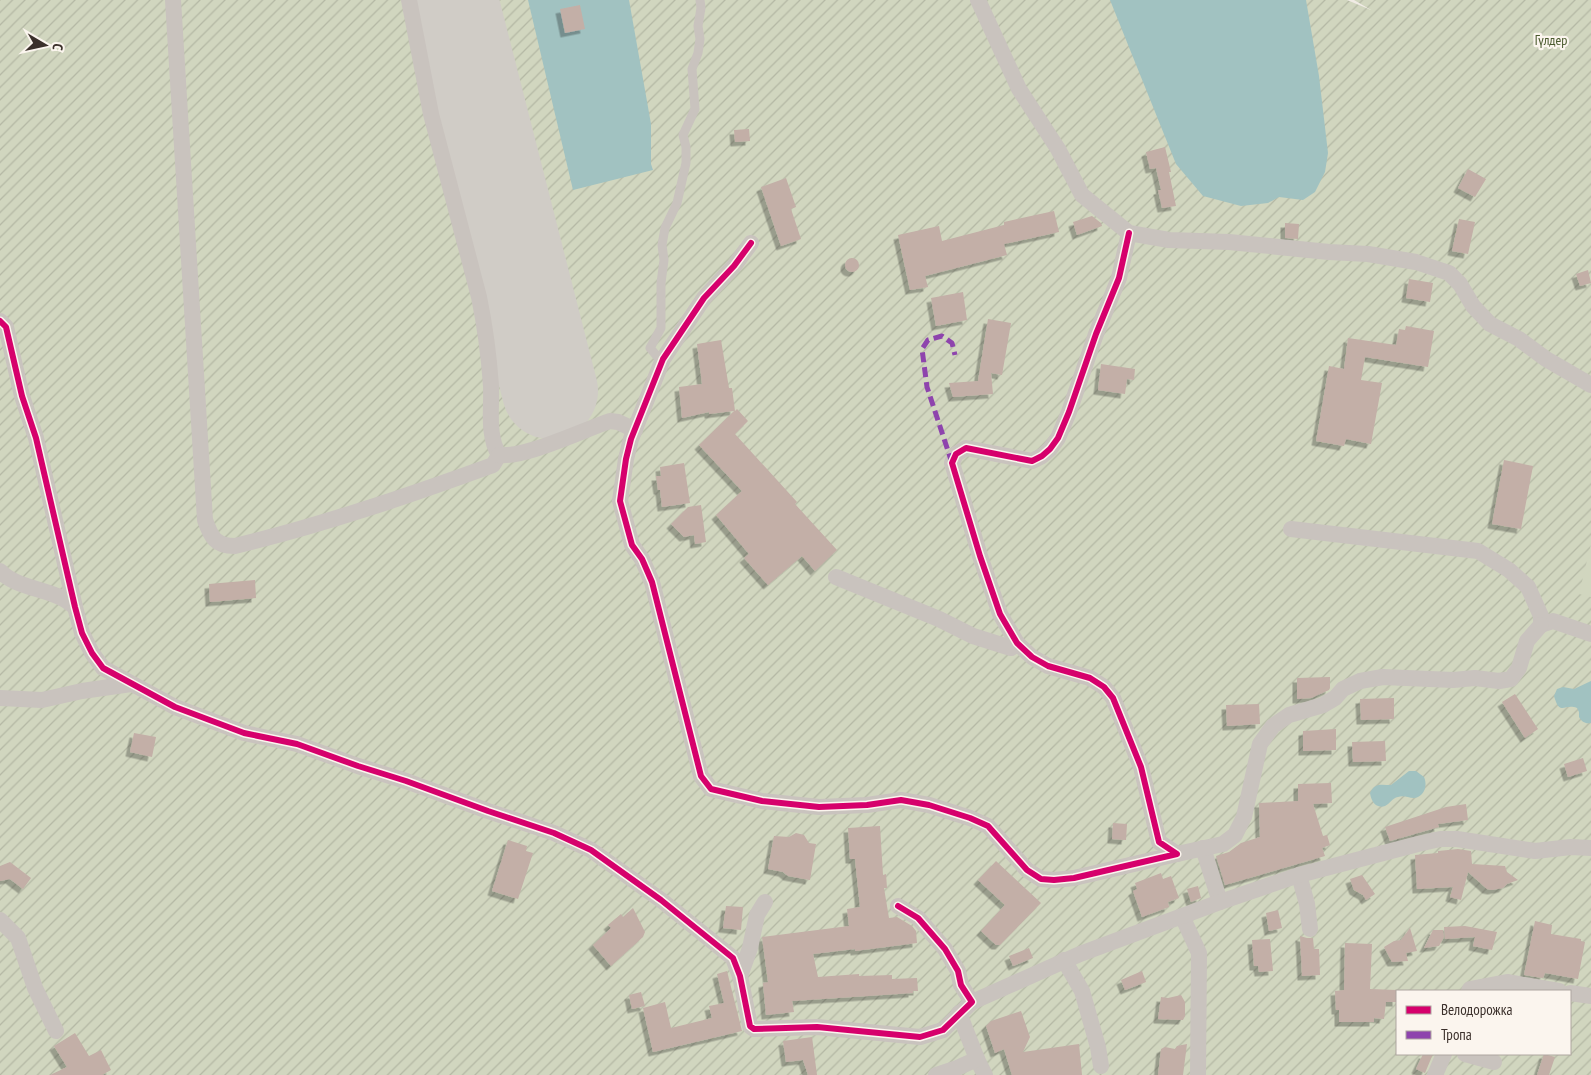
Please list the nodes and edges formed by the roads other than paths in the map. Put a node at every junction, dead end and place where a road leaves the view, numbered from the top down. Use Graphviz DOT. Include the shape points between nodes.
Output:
graph roads {
  1 [pos="173,0"];
  2 [pos="409,0"];
  3 [pos="700,0"];
  4 [pos="978,0"];
  5 [pos="1129,234"];
  6 [pos="751,243"];
  7 [pos="0,320"];
  8 [pos="662,362"];
  9 [pos="1591,385"];
  10 [pos="635,430"];
  11 [pos="500,455"];
  12 [pos="1292,528"];
  13 [pos="0,570"];
  14 [pos="836,577"];
  15 [pos="75,607"];
  16 [pos="1541,625"];
  17 [pos="1591,634"];
  18 [pos="1018,642"];
  19 [pos="131,684"];
  20 [pos="0,698"];
  21 [pos="1203,848"];
  22 [pos="1591,848"];
  23 [pos="1177,854"];
  24 [pos="1299,875"];
  25 [pos="765,902"];
  26 [pos="1220,902"];
  27 [pos="898,906"];
  28 [pos="1182,916"];
  29 [pos="0,920"];
  30 [pos="1310,929"];
  31 [pos="1064,960"];
  32 [pos="740,976"];
  33 [pos="1470,990"];
  34 [pos="1553,990"];
  35 [pos="1571,993"];
  36 [pos="1591,996"];
  37 [pos="972,1002"];
  38 [pos="959,1013"];
  39 [pos="56,1031"];
  40 [pos="1444,1055"];
  41 [pos="1469,1055"];
  42 [pos="977,1059"];
  43 [pos="1494,1062"];
  44 [pos="1100,1066"];
  45 [pos="936,1075"];
  46 [pos="984,1075"];
  47 [pos="1198,1075"];
  48 [pos="1435,1075"];
  1 -- 11 [label="street" via="205,520 211,536 225,546 235,546 323,522 493,465"];
  2 -- 11 [label="street" via="431,114 484,319 493,439"];
  3 -- 8 [label="lane" via="700,39 692,69 695,110 683,135 686,163 677,203 665,228 661,328 650,348"];
  4 -- 5 [label="street" via="1019,89 1058,149 1082,194"];
  5 -- 9 [label="street" via="1169,240 1368,254 1416,262 1450,273 1490,324"];
  5 -- 18 [label="street" via="1118,278 1070,412 1050,449 1032,461 966,448 956,454 952,463 994,598"];
  6 -- 8 [label="street" via="704,298"];
  7 -- 15 [label="street" via="6,327 22,396 36,438"];
  8 -- 10 [label="street"];
  10 -- 11 [label="street" via="610,421 535,449"];
  10 -- 23 [label="street" via="626,459 620,501 632,545 652,582 701,776 711,789 762,801 819,807 901,800 929,805 988,826 1027,870 1047,879 1074,878"];
  12 -- 16 [label="street" via="1478,551 1510,570 1528,587 1541,616"];
  13 -- 15 [label="street" via="5,576 63,598"];
  14 -- 18 [label="street" via="973,636 1011,648"];
  15 -- 19 [label="street" via="92,654 103,668"];
  16 -- 17 [label="street" via="1553,621"];
  16 -- 21 [label="street" via="1527,641 1519,668 1511,679 1383,677 1360,681 1343,689 1323,705 1289,715 1274,726 1260,744 1244,817 1235,834 1223,844"];
  18 -- 23 [label="street" via="1032,657 1048,666 1090,678 1113,698 1141,767 1159,842"];
  19 -- 20 [label="street" via="42,700"];
  19 -- 32 [label="street" via="174,707 235,730 297,744 530,824 591,850 703,932 733,958"];
  21 -- 23 [label="street"];
  21 -- 26 [label="street"];
  22 -- 24 [label="street" via="1535,850 1458,839 1440,840"];
  24 -- 26 [label="street"];
  24 -- 30 [label="street"];
  25 -- 32 [label="street" via="757,915"];
  26 -- 28 [label="street"];
  27 -- 37 [label="street" via="918,918 945,949"];
  28 -- 31 [label="street"];
  28 -- 47 [label="street" via="1198,953"];
  29 -- 39 [label="street" via="18,938 35,988"];
  31 -- 37 [label="street"];
  31 -- 44 [label="street" via="1082,991"];
  32 -- 38 [label="street" via="750,1026 754,1029 817,1027 920,1037 943,1030"];
  33 -- 34 [label="street" via="1507,982"];
  35 -- 36 [label="street"];
  37 -- 38 [label="street"];
  38 -- 42 [label="street"];
  40 -- 48 [label="street"];
  41 -- 43 [label="street"];
  42 -- 45 [label="street"];
  42 -- 46 [label="street"];
}
